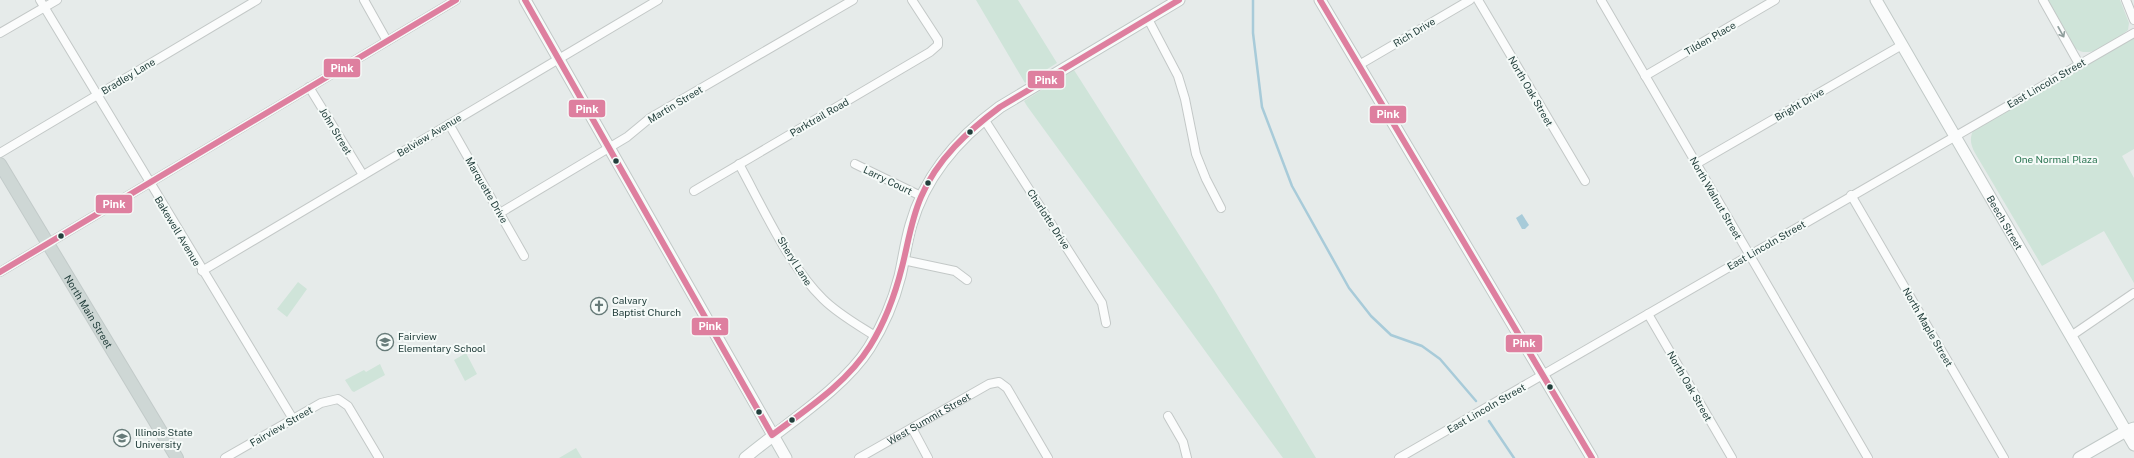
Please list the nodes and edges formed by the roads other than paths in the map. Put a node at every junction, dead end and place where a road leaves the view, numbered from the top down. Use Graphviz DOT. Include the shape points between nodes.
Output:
graph roads {
  1 [pos="57,0"];
  2 [pos="257,0"];
  3 [pos="364,0"];
  4 [pos="456,0"];
  5 [pos="525,0"];
  6 [pos="658,0"];
  7 [pos="853,0"];
  8 [pos="912,0"];
  9 [pos="1179,0"];
  10 [pos="1320,0"];
  11 [pos="1470,0"];
  12 [pos="1478,0"];
  13 [pos="1601,0"];
  14 [pos="1775,0"];
  15 [pos="1876,0"];
  16 [pos="2043,0"];
  17 [pos="2126,0"];
  18 [pos="42,4"];
  19 [pos="1148,20"];
  20 [pos="2134,20"];
  21 [pos="0,33"];
  22 [pos="2134,33"];
  23 [pos="387,41"];
  24 [pos="1902,44"];
  25 [pos="558,58"];
  26 [pos="2079,64"];
  27 [pos="1359,65"];
  28 [pos="1645,76"];
  29 [pos="309,87"];
  30 [pos="97,95"];
  31 [pos="984,119"];
  32 [pos="449,124"];
  33 [pos="1955,136"];
  34 [pos="609,147"];
  35 [pos="0,153"];
  36 [pos="0,164"];
  37 [pos="739,164"];
  38 [pos="855,164"];
  39 [pos="1696,164"];
  40 [pos="363,175"];
  41 [pos="1585,181"];
  42 [pos="149,183"];
  43 [pos="694,191"];
  44 [pos="1851,195"];
  45 [pos="921,196"];
  46 [pos="1221,208"];
  47 [pos="500,213"];
  48 [pos="48,243"];
  49 [pos="1749,255"];
  50 [pos="524,256"];
  51 [pos="903,260"];
  52 [pos="202,271"];
  53 [pos="0,272"];
  54 [pos="967,280"];
  55 [pos="2134,293"];
  56 [pos="1648,314"];
  57 [pos="1106,323"];
  58 [pos="875,336"];
  59 [pos="2071,336"];
  60 [pos="1543,376"];
  61 [pos="1168,416"];
  62 [pos="293,419"];
  63 [pos="912,428"];
  64 [pos="2130,430"];
  65 [pos="772,435"];
  66 [pos="2134,445"];
  67 [pos="177,458"];
  68 [pos="225,458"];
  69 [pos="379,458"];
  70 [pos="745,458"];
  71 [pos="786,458"];
  72 [pos="859,458"];
  73 [pos="928,458"];
  74 [pos="1048,458"];
  75 [pos="1187,458"];
  76 [pos="1399,458"];
  77 [pos="1592,458"];
  78 [pos="1732,458"];
  79 [pos="1868,458"];
  80 [pos="2004,458"];
  81 [pos="2079,458"];
  1 -- 18 [label="street"];
  2 -- 30 [label="street, Bradley Lane"];
  3 -- 23 [label="street"];
  4 -- 23 [label="street"];
  5 -- 25 [label="street"];
  6 -- 25 [label="street, Belview Avenue"];
  7 -- 34 [label="street, Martin Street" via="650,118 627,137"];
  8 -- 37 [label="street, Parktrail Road" via="938,40 938,45"];
  9 -- 19 [label="street"];
  10 -- 27 [label="street"];
  11 -- 27 [label="street, Rich Drive"];
  12 -- 41 [label="street, North Oak Street"];
  13 -- 28 [label="street, North Walnut Street"];
  14 -- 28 [label="street, Tilden Place"];
  15 -- 24 [label="street, Beech Street"];
  16 -- 26 [label="street, one-way"];
  17 -- 20 [label="street"];
  18 -- 21 [label="street"];
  18 -- 30 [label="street, Bakewell Avenue"];
  19 -- 31 [label="street" via="1056,72"];
  19 -- 46 [label="street" via="1178,76 1196,154"];
  22 -- 26 [label="street, East Lincoln Street"];
  23 -- 29 [label="street"];
  24 -- 33 [label="street, Beech Street"];
  24 -- 39 [label="street, Bright Drive"];
  25 -- 32 [label="street, Belview Avenue"];
  25 -- 34 [label="street"];
  26 -- 33 [label="street, East Lincoln Street"];
  27 -- 60 [label="street"];
  28 -- 39 [label="street, North Walnut Street"];
  29 -- 40 [label="street, John Street"];
  29 -- 42 [label="street"];
  30 -- 35 [label="street, Bradley Lane"];
  30 -- 42 [label="street, Bakewell Avenue"];
  31 -- 45 [label="street" via="943,161"];
  31 -- 57 [label="street, Charlotte Drive" via="1102,303"];
  32 -- 40 [label="street, Belview Avenue"];
  32 -- 47 [label="street, Marquette Drive"];
  33 -- 44 [label="street, East Lincoln Street"];
  33 -- 59 [label="street, Beech Street"];
  34 -- 47 [label="street, Martin Street"];
  34 -- 65 [label="street"];
  36 -- 48 [label="main road, North Main Street"];
  37 -- 43 [label="street, Parktrail Road"];
  37 -- 58 [label="street, Sheryl Lane" via="808,283 832,307"];
  38 -- 45 [label="street, Larry Court"];
  39 -- 49 [label="street, North Walnut Street"];
  40 -- 52 [label="street, Belview Avenue"];
  42 -- 48 [label="street"];
  42 -- 52 [label="street, Bakewell Avenue"];
  44 -- 49 [label="street, East Lincoln Street"];
  44 -- 80 [label="street, North Maple Street"];
  45 -- 51 [label="street"];
  47 -- 50 [label="street, Marquette Drive"];
  48 -- 53 [label="street"];
  48 -- 67 [label="main road, North Main Street"];
  49 -- 56 [label="street, East Lincoln Street"];
  49 -- 79 [label="street, North Walnut Street"];
  51 -- 54 [label="street" via="955,271"];
  51 -- 58 [label="street" via="893,298"];
  52 -- 62 [label="street, Bakewell Avenue"];
  55 -- 59 [label="street"];
  56 -- 60 [label="street, East Lincoln Street"];
  56 -- 78 [label="street, North Oak Street"];
  58 -- 65 [label="street" via="860,360 839,383"];
  59 -- 64 [label="street, Beech Street"];
  60 -- 76 [label="street, East Lincoln Street"];
  60 -- 77 [label="street"];
  61 -- 75 [label="street" via="1183,442"];
  62 -- 68 [label="street, Fairview Street"];
  62 -- 69 [label="street, Fairview Street" via="326,400 338,399 348,406"];
  63 -- 72 [label="street, West Summit Street"];
  63 -- 73 [label="street"];
  63 -- 74 [label="street, West Summit Street" via="989,384 999,382 1007,388"];
  64 -- 66 [label="street, Beech Street"];
  64 -- 81 [label="street"];
  65 -- 70 [label="street"];
  65 -- 71 [label="street"];
}
